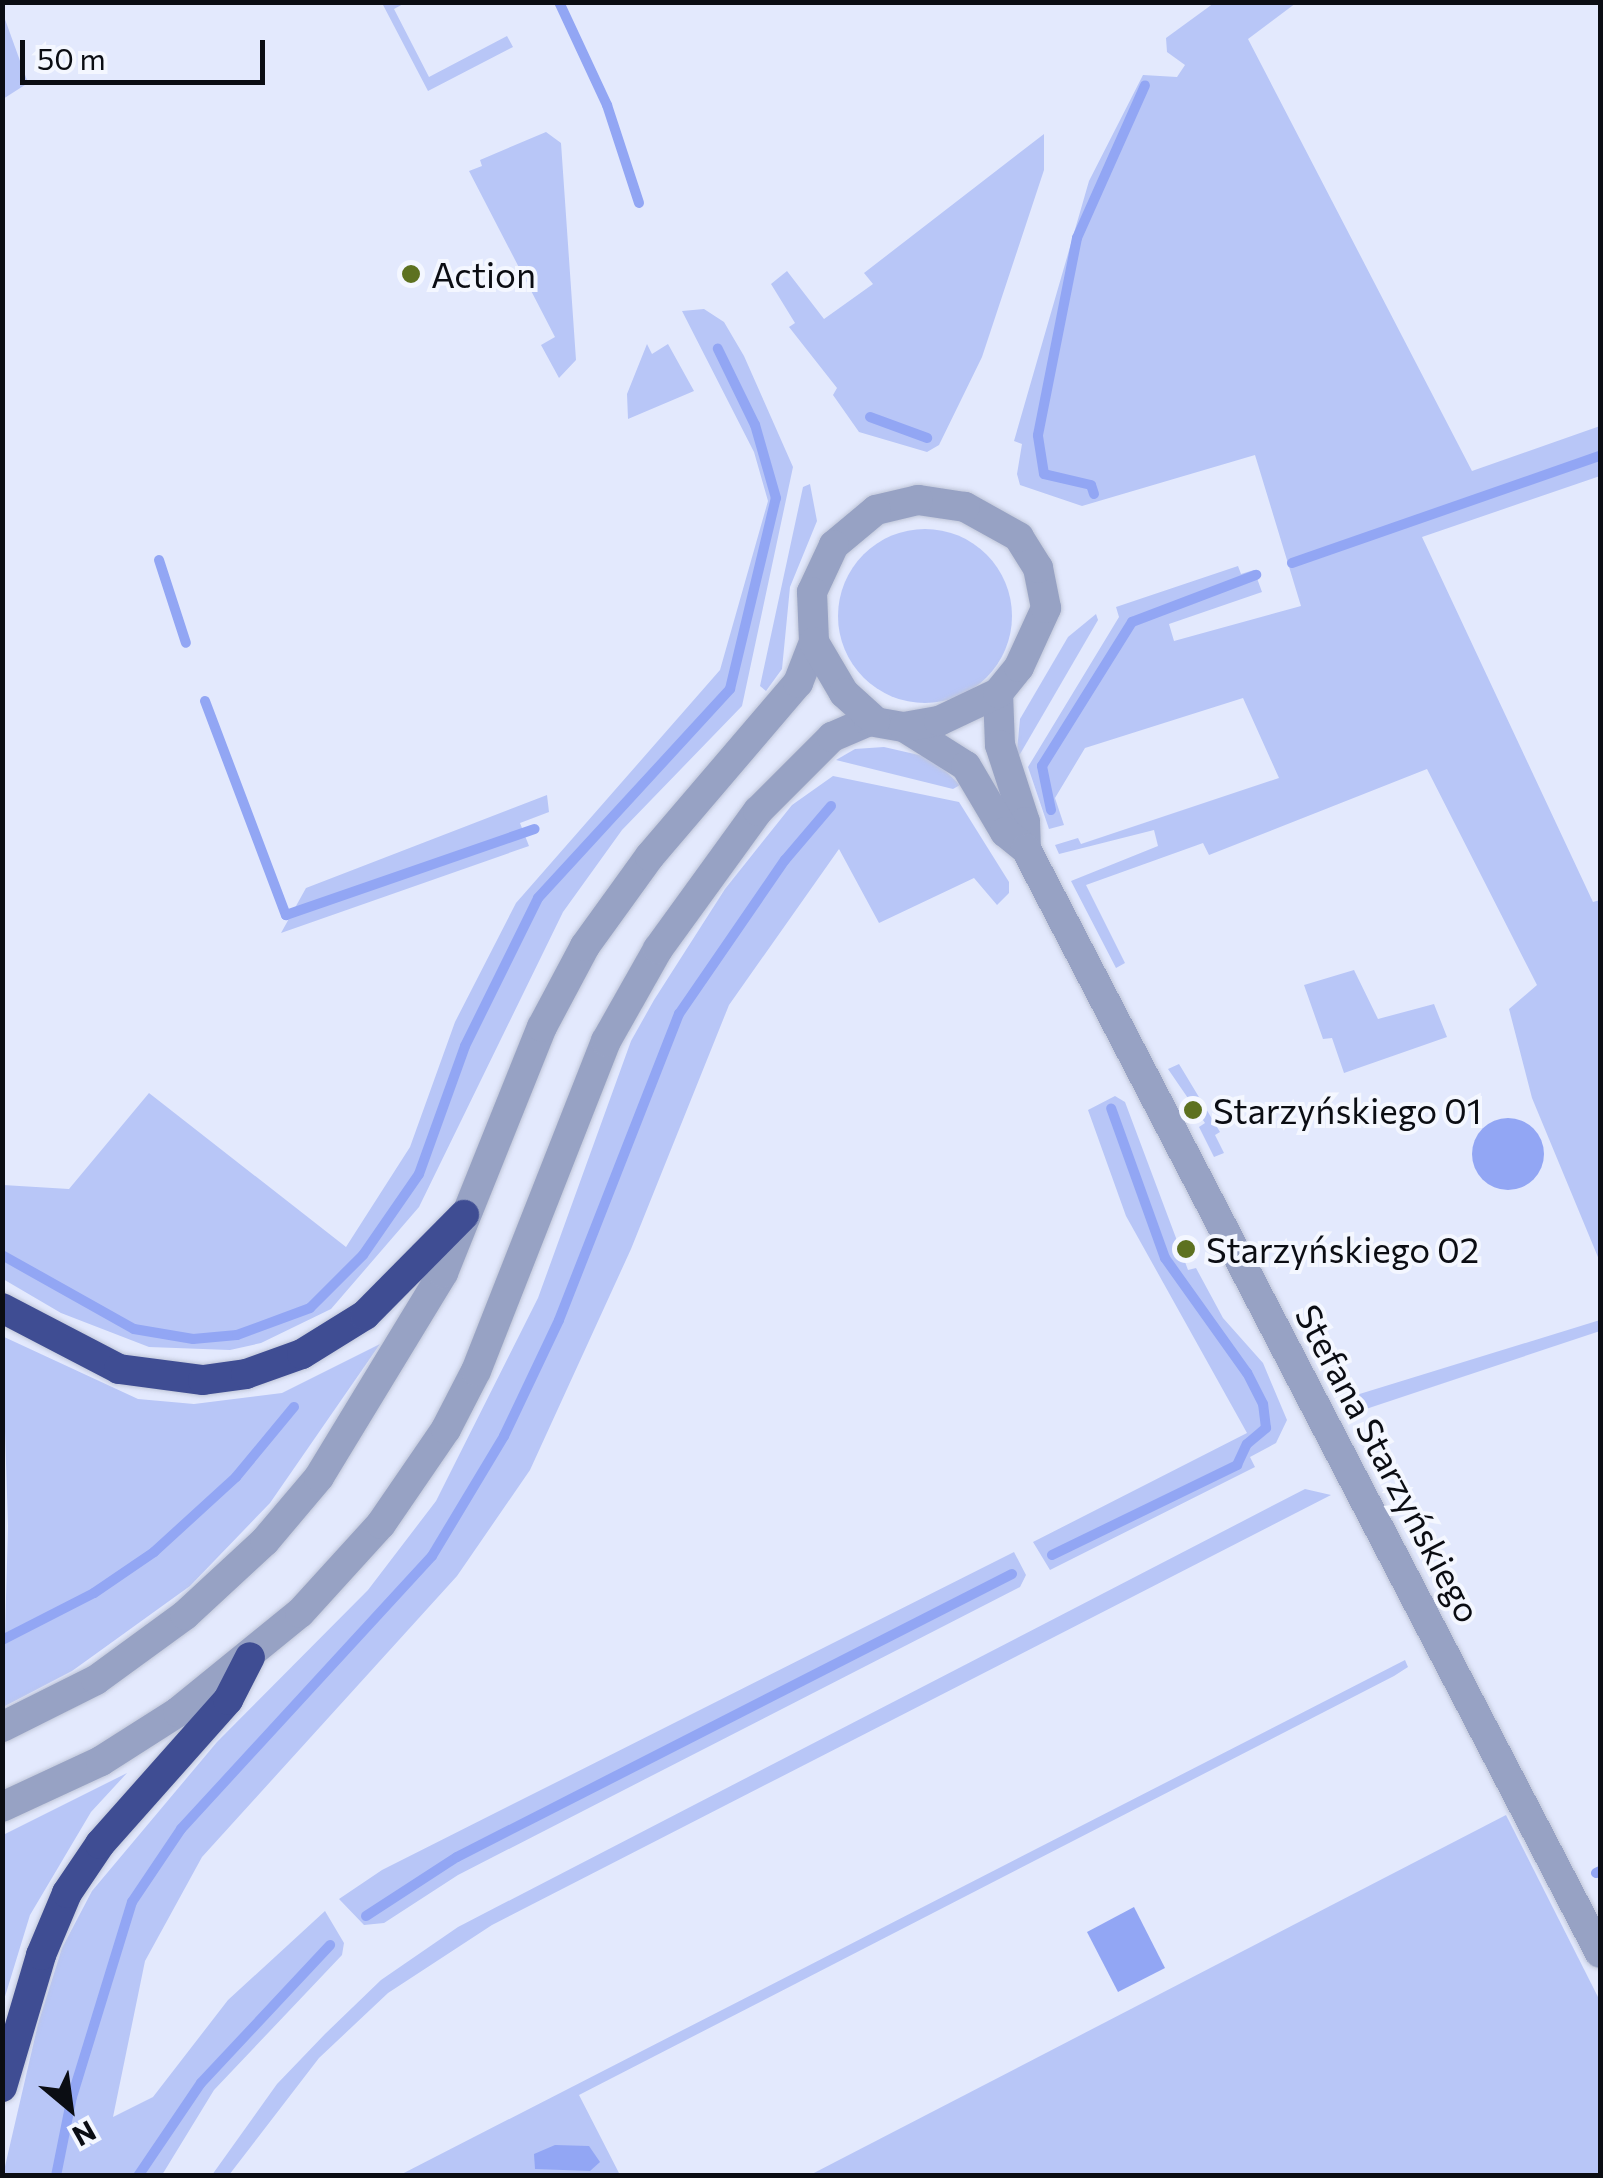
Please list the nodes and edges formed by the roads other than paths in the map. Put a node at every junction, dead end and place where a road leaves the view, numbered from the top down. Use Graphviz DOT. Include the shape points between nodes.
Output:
graph roads {
  1 [pos="814,642"];
  2 [pos="998,692"];
  3 [pos="890,724"];
  4 [pos="1026,849"];
  5 [pos="464,1214"];
  6 [pos="2,1308"];
  7 [pos="250,1658"];
  8 [pos="2,1727"];
  9 [pos="2,1807"];
  10 [pos="1600,1953"];
  11 [pos="2,2087"];
  1 -- 2 [label="street" via="817,574 844,534 876,510 904,502 964,507 1019,537 1045,587 1041,624"];
  1 -- 3 [label="street" via="844,693"];
  1 -- 5 [label="street" via="788,696 650,856 585,946 542,1027"];
  2 -- 3 [label="street" via="957,716"];
  2 -- 4 [label="street, Stefana Starzyńskiego" via="1000,745 1025,822"];
  3 -- 4 [label="street, Stefana Starzyńskiego" via="966,766 1004,832"];
  3 -- 7 [label="street" via="846,729 816,751 758,811 674,924 606,1041 536,1226 446,1428 342,1570"];
  4 -- 10 [label="street, Stefana Starzyńskiego"];
  5 -- 6 [label="highway" via="365,1315 315,1348 246,1374 203,1380 119,1369"];
  5 -- 8 [label="street" via="443,1273 359,1418 265,1541 215,1591 96,1680"];
  7 -- 9 [label="street" via="101,1761"];
  7 -- 11 [label="highway" via="218,1713 100,1844 67,1893 40,1955"];
}
